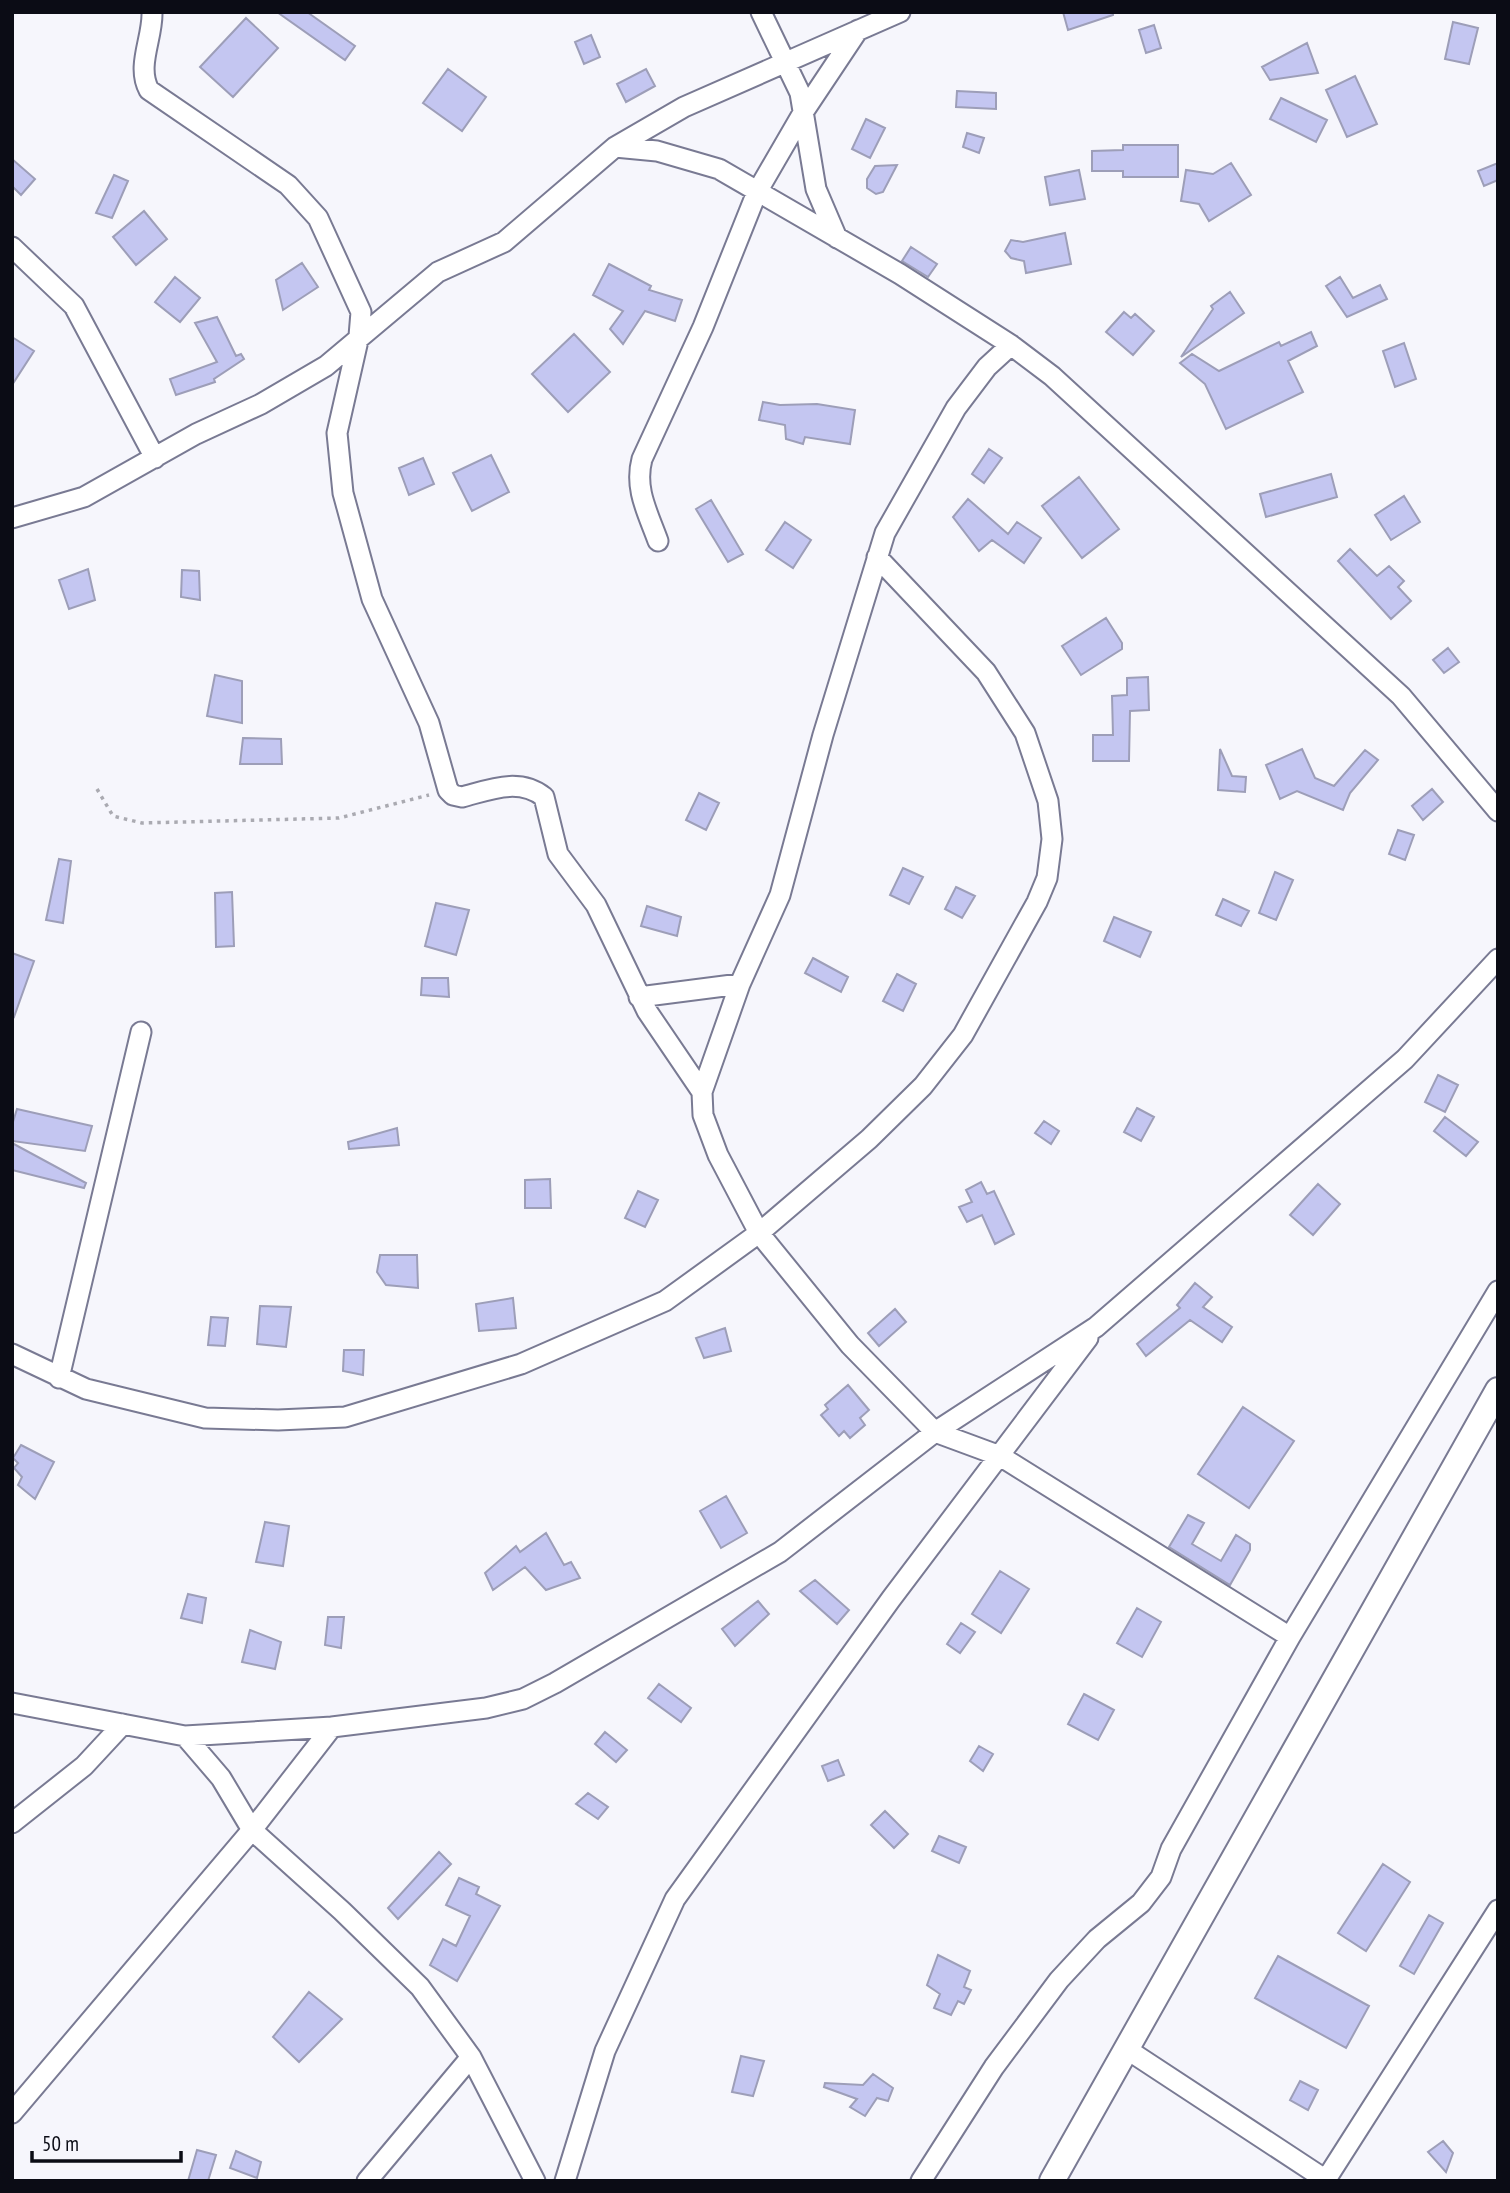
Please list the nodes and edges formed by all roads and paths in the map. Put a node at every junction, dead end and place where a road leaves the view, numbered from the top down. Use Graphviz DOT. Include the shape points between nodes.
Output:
graph roads {
  1 [pos="152,12"];
  2 [pos="761,12"];
  3 [pos="900,12"];
  4 [pos="859,29"];
  5 [pos="788,63"];
  6 [pos="804,111"];
  7 [pos="615,147"];
  8 [pos="757,192"];
  9 [pos="837,238"];
  10 [pos="12,247"];
  11 [pos="359,336"];
  12 [pos="1011,345"];
  13 [pos="155,458"];
  14 [pos="12,518"];
  15 [pos="659,541"];
  16 [pos="877,557"];
  17 [pos="97,789"];
  18 [pos="448,790"];
  19 [pos="1498,811"];
  20 [pos="1498,959"];
  21 [pos="740,984"];
  22 [pos="639,997"];
  23 [pos="141,1032"];
  24 [pos="702,1092"];
  25 [pos="759,1233"];
  26 [pos="1498,1291"];
  27 [pos="1096,1327"];
  28 [pos="12,1353"];
  29 [pos="59,1378"];
  30 [pos="1498,1391"];
  31 [pos="935,1432"];
  32 [pos="1000,1456"];
  33 [pos="1290,1637"];
  34 [pos="12,1703"];
  35 [pos="123,1724"];
  36 [pos="331,1727"];
  37 [pos="186,1736"];
  38 [pos="12,1823"];
  39 [pos="252,1830"];
  40 [pos="1498,1910"];
  41 [pos="1128,2050"];
  42 [pos="471,2057"];
  43 [pos="12,2113"];
  44 [pos="1326,2180"];
  45 [pos="367,2181"];
  46 [pos="534,2181"];
  47 [pos="565,2181"];
  48 [pos="921,2181"];
  49 [pos="1052,2181"];
  1 -- 11 [label="street" via="144,64 149,90 305,200 318,218 361,312"];
  2 -- 5 [label="street"];
  3 -- 4 [label="street"];
  4 -- 5 [label="street"];
  4 -- 6 [label="street"];
  5 -- 6 [label="street"];
  5 -- 7 [label="street" via="684,107"];
  6 -- 8 [label="street"];
  6 -- 9 [label="street" via="816,188"];
  7 -- 8 [label="street" via="657,151 719,169"];
  7 -- 11 [label="street" via="504,242 438,272"];
  8 -- 9 [label="street"];
  8 -- 15 [label="street" via="703,327 642,459 637,478 640,493"];
  9 -- 12 [label="street"];
  10 -- 13 [label="street" via="74,306"];
  11 -- 13 [label="street" via="326,366"];
  11 -- 18 [label="street" via="337,433 343,493 372,599 429,723"];
  12 -- 16 [label="street" via="987,367 956,408 893,517"];
  12 -- 19 [label="street" via="1052,376 1401,696"];
  13 -- 14 [label="street" via="84,497"];
  16 -- 21 [label="street" via="780,895"];
  16 -- 25 [label="street" via="986,672 1025,733 1048,801 1052,839 1046,877 1019,937 963,1035 923,1086"];
  17 -- 18 [label="path" via="113,816 142,822 339,818"];
  18 -- 22 [label="street" via="462,797 514,785 544,797 558,854 596,905"];
  20 -- 27 [label="street" via="1405,1059"];
  21 -- 22 [label="street"];
  21 -- 24 [label="street"];
  22 -- 24 [label="street"];
  23 -- 29 [label="street"];
  24 -- 25 [label="street" via="704,1115 718,1155"];
  25 -- 29 [label="street" via="665,1301 521,1364 345,1417 205,1418"];
  25 -- 31 [label="street" via="850,1345"];
  26 -- 33 [label="street"];
  27 -- 31 [label="street"];
  27 -- 32 [label="street"];
  28 -- 29 [label="street"];
  30 -- 41 [label="main road"];
  31 -- 32 [label="street"];
  31 -- 36 [label="street" via="780,1552 523,1699 486,1708"];
  32 -- 33 [label="street"];
  32 -- 47 [label="street" via="675,1899 605,2051"];
  33 -- 48 [label="street" via="1171,1849 1161,1877 1141,1903 1097,1939 1059,1980 994,2067"];
  34 -- 35 [label="street"];
  35 -- 37 [label="street"];
  35 -- 38 [label="street" via="84,1766"];
  36 -- 37 [label="street"];
  36 -- 39 [label="street"];
  37 -- 39 [label="street" via="221,1778"];
  39 -- 42 [label="street" via="420,1987"];
  39 -- 43 [label="street"];
  40 -- 44 [label="street"];
  41 -- 44 [label="street"];
  41 -- 49 [label="main road"];
  42 -- 45 [label="street"];
  42 -- 46 [label="street"];
}
